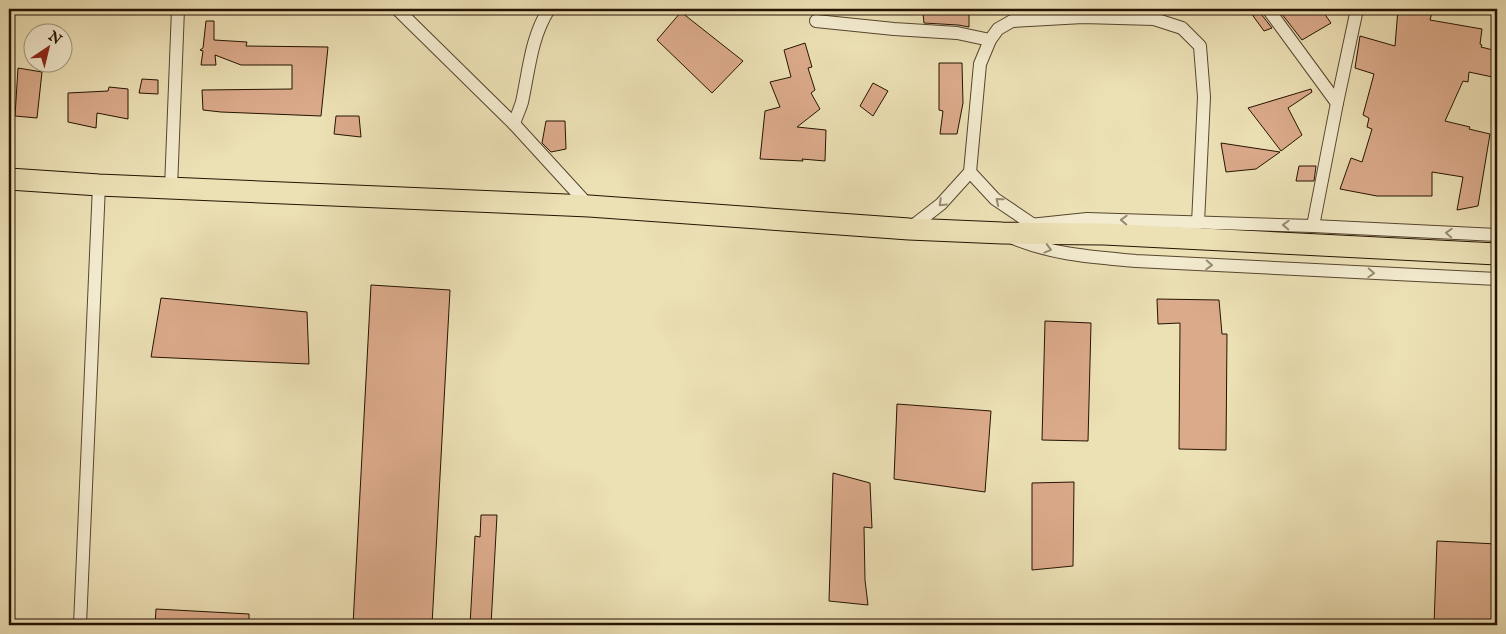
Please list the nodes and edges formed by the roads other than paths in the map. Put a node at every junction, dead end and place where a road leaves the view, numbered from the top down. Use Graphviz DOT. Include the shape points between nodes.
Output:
graph roads {
  1 [pos="178,9"];
  2 [pos="397,9"];
  3 [pos="549,9"];
  4 [pos="1268,9"];
  5 [pos="1357,9"];
  6 [pos="1082,13"];
  7 [pos="816,21"];
  8 [pos="990,40"];
  9 [pos="1337,103"];
  10 [pos="514,124"];
  11 [pos="970,172"];
  12 [pos="9,179"];
  13 [pos="99,184"];
  14 [pos="170,188"];
  15 [pos="589,206"];
  16 [pos="1198,222"];
  17 [pos="1032,224"];
  18 [pos="1313,226"];
  19 [pos="909,229"];
  20 [pos="1002,233"];
  21 [pos="1497,235"];
  22 [pos="1497,254"];
  23 [pos="1497,279"];
  24 [pos="80,625"];
  1 -- 14 [label="street"];
  2 -- 10 [label="street"];
  3 -- 10 [label="street" via="538,28"];
  4 -- 9 [label="street"];
  5 -- 9 [label="street"];
  6 -- 8 [label="street" via="1012,21 998,29"];
  6 -- 16 [label="street" via="1154,19 1182,28 1200,46 1204,97"];
  7 -- 8 [label="street" via="957,33"];
  8 -- 11 [label="street" via="980,64"];
  9 -- 18 [label="street"];
  10 -- 15 [label="street"];
  17 -- 11 [label="street, one-way" via="995,199"];
  11 -- 19 [label="street, one-way" via="941,204"];
  12 -- 13 [label="main road"];
  13 -- 14 [label="main road"];
  13 -- 24 [label="street"];
  14 -- 15 [label="main road"];
  15 -- 19 [label="main road"];
  16 -- 17 [label="street, one-way" via="1087,219"];
  18 -- 16 [label="street, one-way"];
  17 -- 20 [label="street"];
  21 -- 18 [label="street, one-way"];
  19 -- 20 [label="main road"];
  20 -- 22 [label="main road" via="1104,234"];
  20 -- 23 [label="street, one-way" via="1048,250 1136,261"];
}
